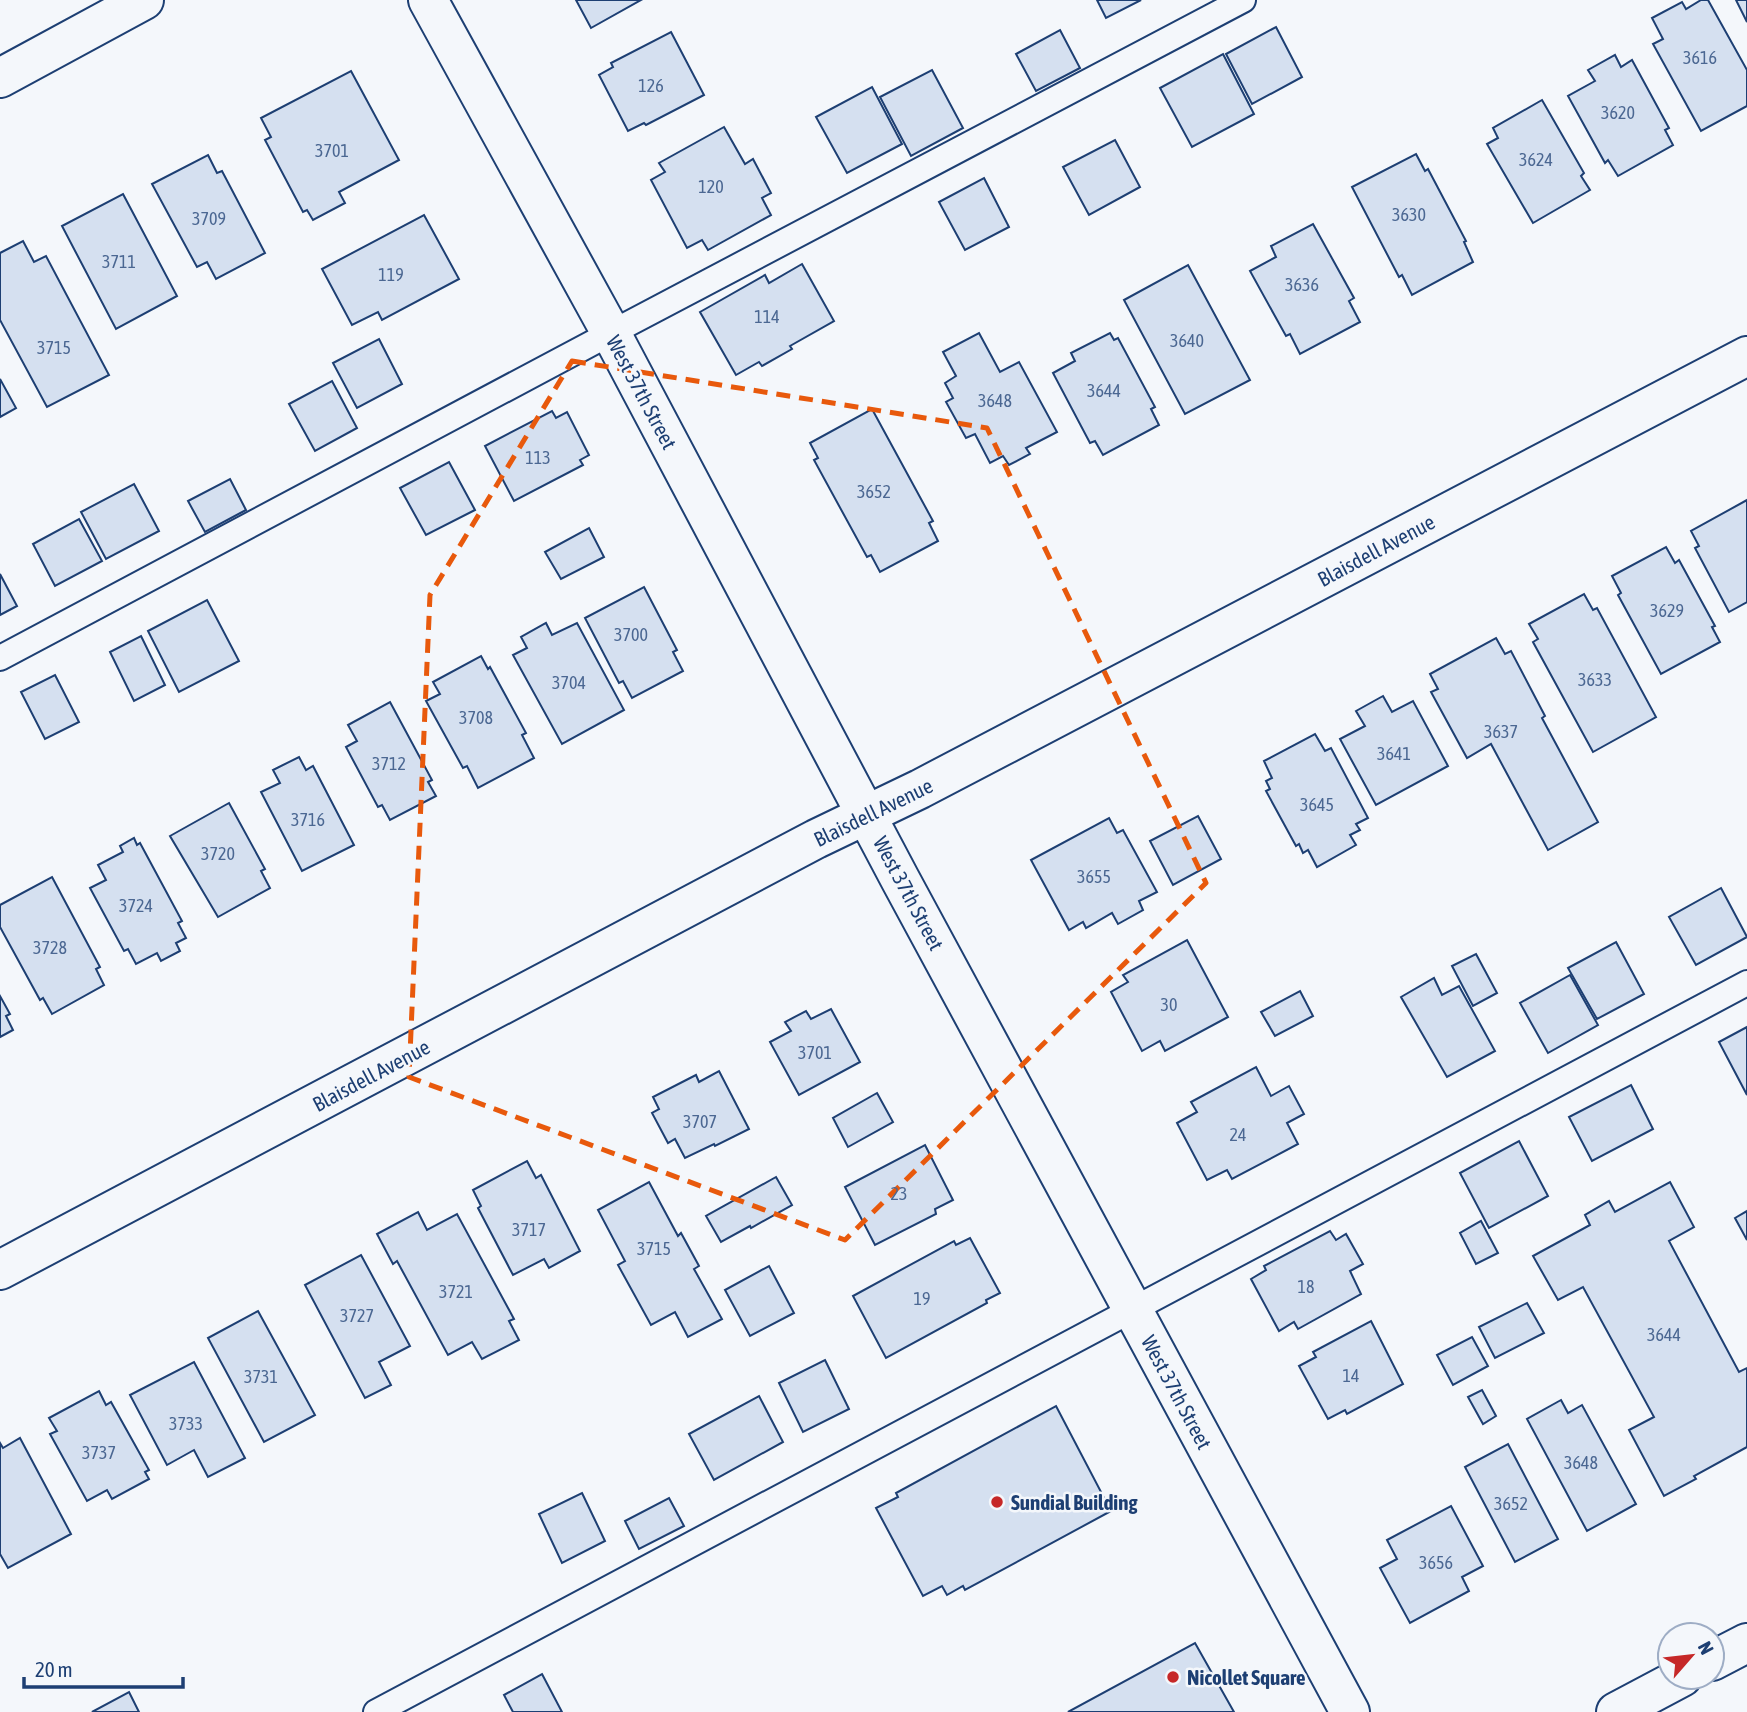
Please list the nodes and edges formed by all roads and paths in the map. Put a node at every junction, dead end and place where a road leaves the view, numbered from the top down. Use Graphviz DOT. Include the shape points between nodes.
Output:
graph roads {
  1 [pos="144,0"];
  2 [pos="428,0"];
  3 [pos="1243,0"];
  4 [pos="0,78"];
  5 [pos="611,333"];
  6 [pos="1747,356"];
  7 [pos="0,658"];
  8 [pos="867,814"];
  9 [pos="1747,983"];
  10 [pos="0,1270"];
  11 [pos="1133,1311"];
  12 [pos="1747,1643"];
  13 [pos="1726,1654"];
  14 [pos="1656,1691"];
  15 [pos="376,1712"];
  16 [pos="1350,1712"];
  17 [pos="1616,1712"];
  1 -- 4 [label="street"];
  2 -- 5 [label="street, West 37th Street"];
  3 -- 5 [label="lane"];
  5 -- 7 [label="lane"];
  5 -- 8 [label="street, West 37th Street"];
  6 -- 8 [label="street, Blaisdell Avenue"];
  8 -- 10 [label="street, Blaisdell Avenue"];
  8 -- 11 [label="street, West 37th Street"];
  9 -- 11 [label="lane"];
  11 -- 15 [label="lane"];
  11 -- 16 [label="street, West 37th Street"];
  12 -- 13 [label="street"];
  14 -- 17 [label="street"];
}
